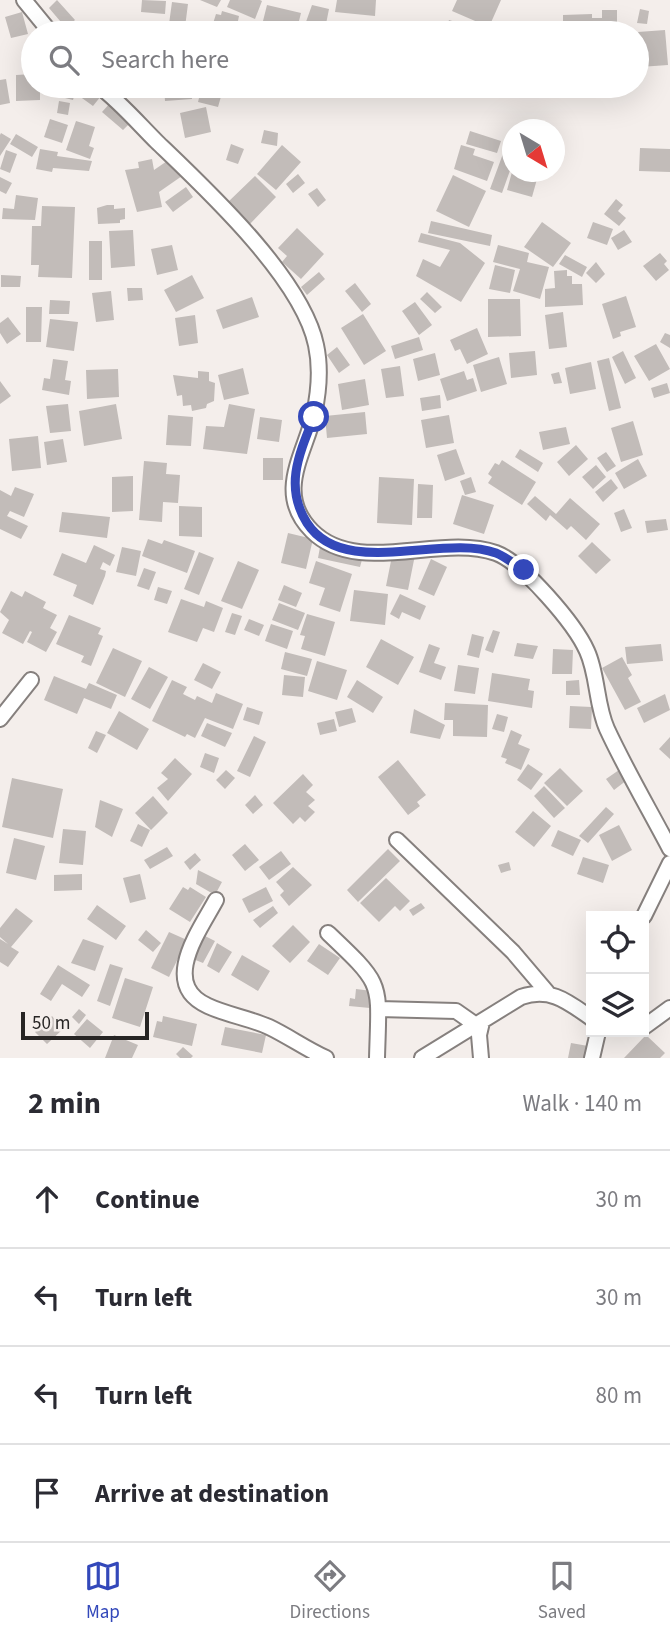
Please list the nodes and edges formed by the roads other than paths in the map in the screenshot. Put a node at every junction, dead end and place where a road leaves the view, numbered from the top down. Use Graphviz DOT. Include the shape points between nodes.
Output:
graph roads {
  1 [pos="24,0"];
  2 [pos="41,21"];
  3 [pos="112,98"];
  4 [pos="31,680"];
  5 [pos="0,719"];
  6 [pos="397,840"];
  7 [pos="670,849"];
  8 [pos="670,863"];
  9 [pos="216,900"];
  10 [pos="646,911"];
  11 [pos="328,933"];
  12 [pos="547,992"];
  13 [pos="670,1008"];
  14 [pos="379,1009"];
  15 [pos="586,1015"];
  16 [pos="649,1023"];
  17 [pos="479,1024"];
  18 [pos="597,1037"];
  19 [pos="326,1058"];
  20 [pos="377,1058"];
  21 [pos="422,1058"];
  22 [pos="481,1058"];
  23 [pos="592,1058"];
  1 -- 2 [label="street"];
  3 -- 7 [label="street" via="243,230 304,312 316,343 320,380 314,417 294,471 294,492 300,513 312,530 332,545 358,552 465,548 496,553 524,570 587,650 606,726"];
  4 -- 5 [label="street"];
  6 -- 12 [label="street" via="513,952"];
  8 -- 10 [label="street"];
  9 -- 19 [label="street" via="187,952 188,988 206,1006 269,1027"];
  11 -- 14 [label="street" via="376,983"];
  12 -- 15 [label="street"];
  12 -- 17 [label="street" via="521,997"];
  13 -- 16 [label="street"];
  14 -- 17 [label="street" via="456,1011"];
  14 -- 20 [label="street"];
  17 -- 21 [label="street"];
  17 -- 22 [label="street"];
  18 -- 23 [label="street"];
}
